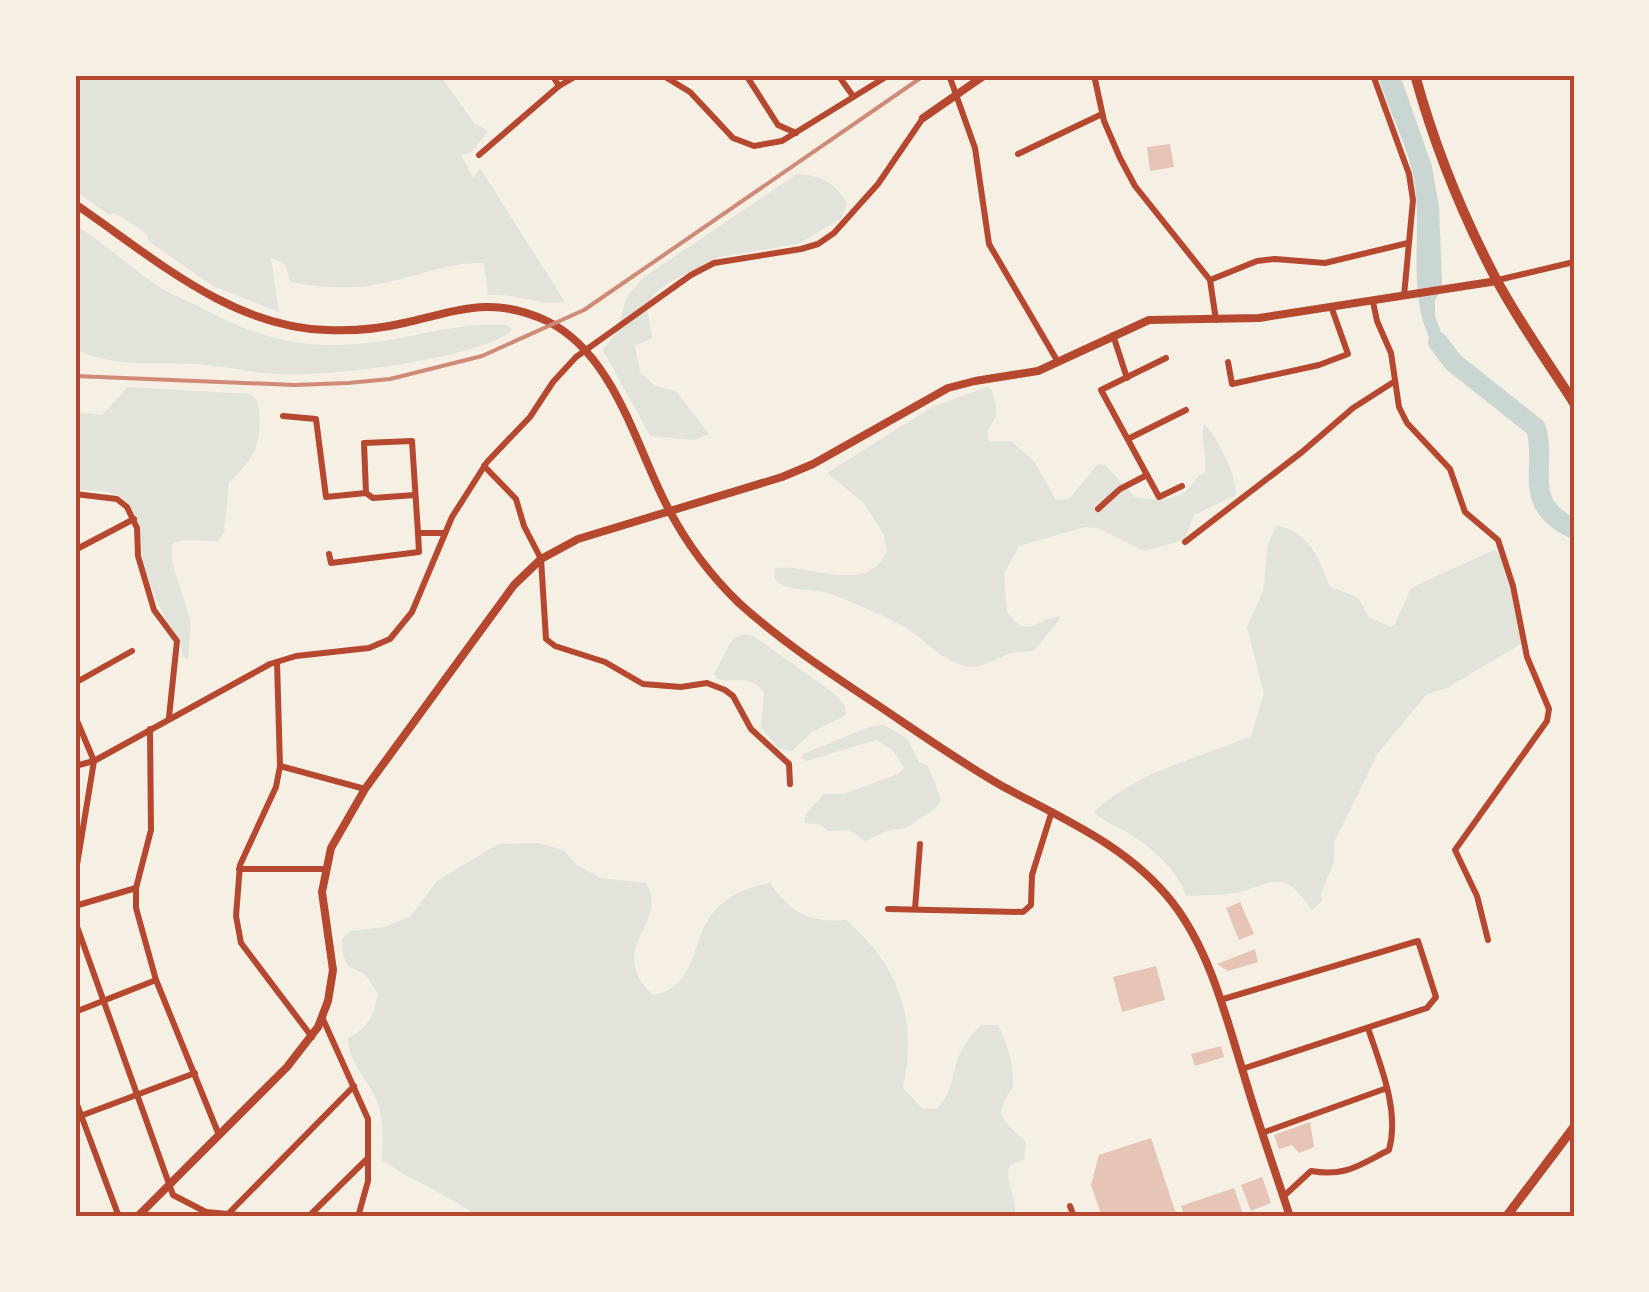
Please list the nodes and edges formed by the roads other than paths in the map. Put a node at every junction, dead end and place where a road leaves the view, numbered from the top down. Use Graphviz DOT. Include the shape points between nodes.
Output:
graph roads {
  1 [pos="552,75"];
  2 [pos="578,75"];
  3 [pos="662,75"];
  4 [pos="746,75"];
  5 [pos="838,75"];
  6 [pos="890,75"];
  7 [pos="948,75"];
  8 [pos="985,75"];
  9 [pos="1094,75"];
  10 [pos="1373,75"];
  11 [pos="1415,75"];
  12 [pos="560,86"];
  13 [pos="957,94"];
  14 [pos="853,96"];
  15 [pos="1102,114"];
  16 [pos="923,118"];
  17 [pos="796,134"];
  18 [pos="1018,154"];
  19 [pos="480,155"];
  20 [pos="75,204"];
  21 [pos="1408,243"];
  22 [pos="1574,262"];
  23 [pos="1210,280"];
  24 [pos="1497,281"];
  25 [pos="1407,296"];
  26 [pos="1373,302"];
  27 [pos="1332,309"];
  28 [pos="1216,320"];
  29 [pos="1114,335"];
  30 [pos="1166,358"];
  31 [pos="1228,362"];
  32 [pos="1059,363"];
  33 [pos="1127,378"];
  34 [pos="1393,382"];
  35 [pos="1574,403"];
  36 [pos="1186,410"];
  37 [pos="283,416"];
  38 [pos="1128,440"];
  39 [pos="484,466"];
  40 [pos="1147,475"];
  41 [pos="1182,486"];
  42 [pos="366,493"];
  43 [pos="75,494"];
  44 [pos="416,495"];
  45 [pos="669,509"];
  46 [pos="1098,509"];
  47 [pos="134,520"];
  48 [pos="418,533"];
  49 [pos="446,533"];
  50 [pos="1185,542"];
  51 [pos="75,550"];
  52 [pos="329,554"];
  53 [pos="541,559"];
  54 [pos="132,651"];
  55 [pos="277,662"];
  56 [pos="75,682"];
  57 [pos="75,716"];
  58 [pos="169,718"];
  59 [pos="150,729"];
  60 [pos="94,761"];
  61 [pos="75,766"];
  62 [pos="280,766"];
  63 [pos="790,784"];
  64 [pos="365,789"];
  65 [pos="1052,811"];
  66 [pos="78,843"];
  67 [pos="920,844"];
  68 [pos="239,869"];
  69 [pos="325,869"];
  70 [pos="75,878"];
  71 [pos="136,888"];
  72 [pos="75,906"];
  73 [pos="888,908"];
  74 [pos="914,910"];
  75 [pos="75,920"];
  76 [pos="1488,940"];
  77 [pos="156,980"];
  78 [pos="1219,1000"];
  79 [pos="104,1002"];
  80 [pos="75,1012"];
  81 [pos="322,1017"];
  82 [pos="1368,1028"];
  83 [pos="312,1037"];
  84 [pos="1242,1069"];
  85 [pos="195,1073"];
  86 [pos="354,1086"];
  87 [pos="1388,1088"];
  88 [pos="136,1095"];
  89 [pos="75,1099"];
  90 [pos="78,1117"];
  91 [pos="1574,1127"];
  92 [pos="1262,1133"];
  93 [pos="219,1134"];
  94 [pos="369,1157"];
  95 [pos="168,1186"];
  96 [pos="1284,1196"];
  97 [pos="1070,1206"];
  98 [pos="229,1214"];
  99 [pos="119,1217"];
  100 [pos="137,1217"];
  101 [pos="262,1217"];
  102 [pos="308,1217"];
  103 [pos="358,1217"];
  104 [pos="1074,1217"];
  105 [pos="1290,1217"];
  106 [pos="1506,1217"];
  1 -- 12 [label="street"];
  2 -- 12 [label="street"];
  3 -- 17 [label="street" via="690,92 740,142 772,144"];
  4 -- 17 [label="street" via="778,125"];
  5 -- 14 [label="street"];
  6 -- 14 [label="street"];
  7 -- 13 [label="street"];
  8 -- 13 [label="street"];
  9 -- 15 [label="street"];
  10 -- 21 [label="street" via="1408,174"];
  11 -- 24 [label="highway"];
  12 -- 19 [label="street"];
  13 -- 16 [label="street"];
  13 -- 32 [label="street" via="975,148 989,244"];
  14 -- 17 [label="street"];
  15 -- 18 [label="street"];
  15 -- 23 [label="street" via="1135,186"];
  16 -- 39 [label="street" via="834,233 818,244 714,264 691,275 576,357"];
  20 -- 45 [label="street" via="214,298 274,322 364,329 483,306 534,316 570,334 597,366"];
  21 -- 23 [label="street" via="1325,263 1257,260"];
  21 -- 25 [label="street"];
  22 -- 24 [label="street"];
  23 -- 28 [label="street"];
  24 -- 25 [label="street"];
  24 -- 35 [label="highway"];
  25 -- 26 [label="street"];
  26 -- 27 [label="street"];
  26 -- 34 [label="street" via="1391,353"];
  27 -- 28 [label="street"];
  27 -- 31 [label="street" via="1348,354 1232,384"];
  28 -- 29 [label="street" via="1162,318"];
  29 -- 32 [label="street"];
  29 -- 33 [label="street"];
  30 -- 33 [label="street"];
  32 -- 45 [label="street" via="958,385 813,464"];
  33 -- 38 [label="street" via="1101,390"];
  34 -- 50 [label="street"];
  34 -- 76 [label="street" via="1407,423 1450,469 1465,512 1498,540 1526,657 1549,708 1455,850 1478,896"];
  36 -- 38 [label="street"];
  37 -- 42 [label="street" via="316,419 326,497"];
  38 -- 40 [label="street"];
  39 -- 49 [label="street"];
  39 -- 53 [label="street" via="516,499"];
  40 -- 41 [label="street" via="1159,497"];
  40 -- 46 [label="street"];
  42 -- 44 [label="street"];
  42 -- 44 [label="street" via="364,443 412,441"];
  43 -- 47 [label="street" via="117,499"];
  44 -- 48 [label="street"];
  45 -- 53 [label="street" via="578,539"];
  45 -- 65 [label="street" via="712,574 813,661"];
  47 -- 51 [label="street"];
  47 -- 58 [label="street" via="154,610 177,641"];
  48 -- 49 [label="street"];
  48 -- 52 [label="street" via="419,552 331,563"];
  49 -- 55 [label="street" via="412,612 390,639"];
  53 -- 63 [label="street" via="546,638 643,684 707,683 725,690 751,729 789,764"];
  53 -- 64 [label="street" via="498,605"];
  54 -- 56 [label="street"];
  55 -- 58 [label="street"];
  55 -- 62 [label="street"];
  57 -- 60 [label="street"];
  58 -- 59 [label="street"];
  59 -- 60 [label="street"];
  59 -- 71 [label="street" via="151,830"];
  60 -- 61 [label="street"];
  60 -- 66 [label="street"];
  62 -- 64 [label="street"];
  62 -- 68 [label="street"];
  64 -- 69 [label="street"];
  65 -- 74 [label="street" via="1028,910"];
  65 -- 78 [label="street" via="1150,876 1189,927"];
  66 -- 70 [label="street"];
  67 -- 74 [label="street"];
  68 -- 69 [label="street"];
  68 -- 83 [label="street" via="241,943"];
  69 -- 81 [label="street" via="333,970"];
  71 -- 72 [label="street"];
  71 -- 77 [label="street"];
  73 -- 74 [label="street"];
  75 -- 79 [label="street"];
  77 -- 79 [label="street"];
  77 -- 85 [label="street"];
  78 -- 82 [label="street" via="1418,941 1436,997 1427,1008"];
  78 -- 84 [label="street"];
  79 -- 80 [label="street"];
  79 -- 88 [label="street"];
  81 -- 83 [label="street"];
  81 -- 86 [label="street"];
  82 -- 84 [label="street"];
  82 -- 87 [label="street"];
  83 -- 93 [label="street"];
  84 -- 92 [label="street"];
  85 -- 88 [label="street"];
  85 -- 93 [label="street"];
  86 -- 94 [label="street" via="368,1118"];
  86 -- 98 [label="street"];
  87 -- 92 [label="street"];
  87 -- 96 [label="street" via="1390,1150 1345,1173 1311,1171"];
  88 -- 90 [label="street"];
  88 -- 95 [label="street"];
  89 -- 90 [label="street"];
  90 -- 99 [label="street"];
  91 -- 106 [label="main road"];
  92 -- 96 [label="street"];
  93 -- 95 [label="street"];
  94 -- 102 [label="street"];
  94 -- 103 [label="street"];
  95 -- 98 [label="street" via="206,1212"];
  95 -- 100 [label="street"];
  96 -- 105 [label="street"];
  97 -- 104 [label="street"];
  98 -- 101 [label="street"];
}
